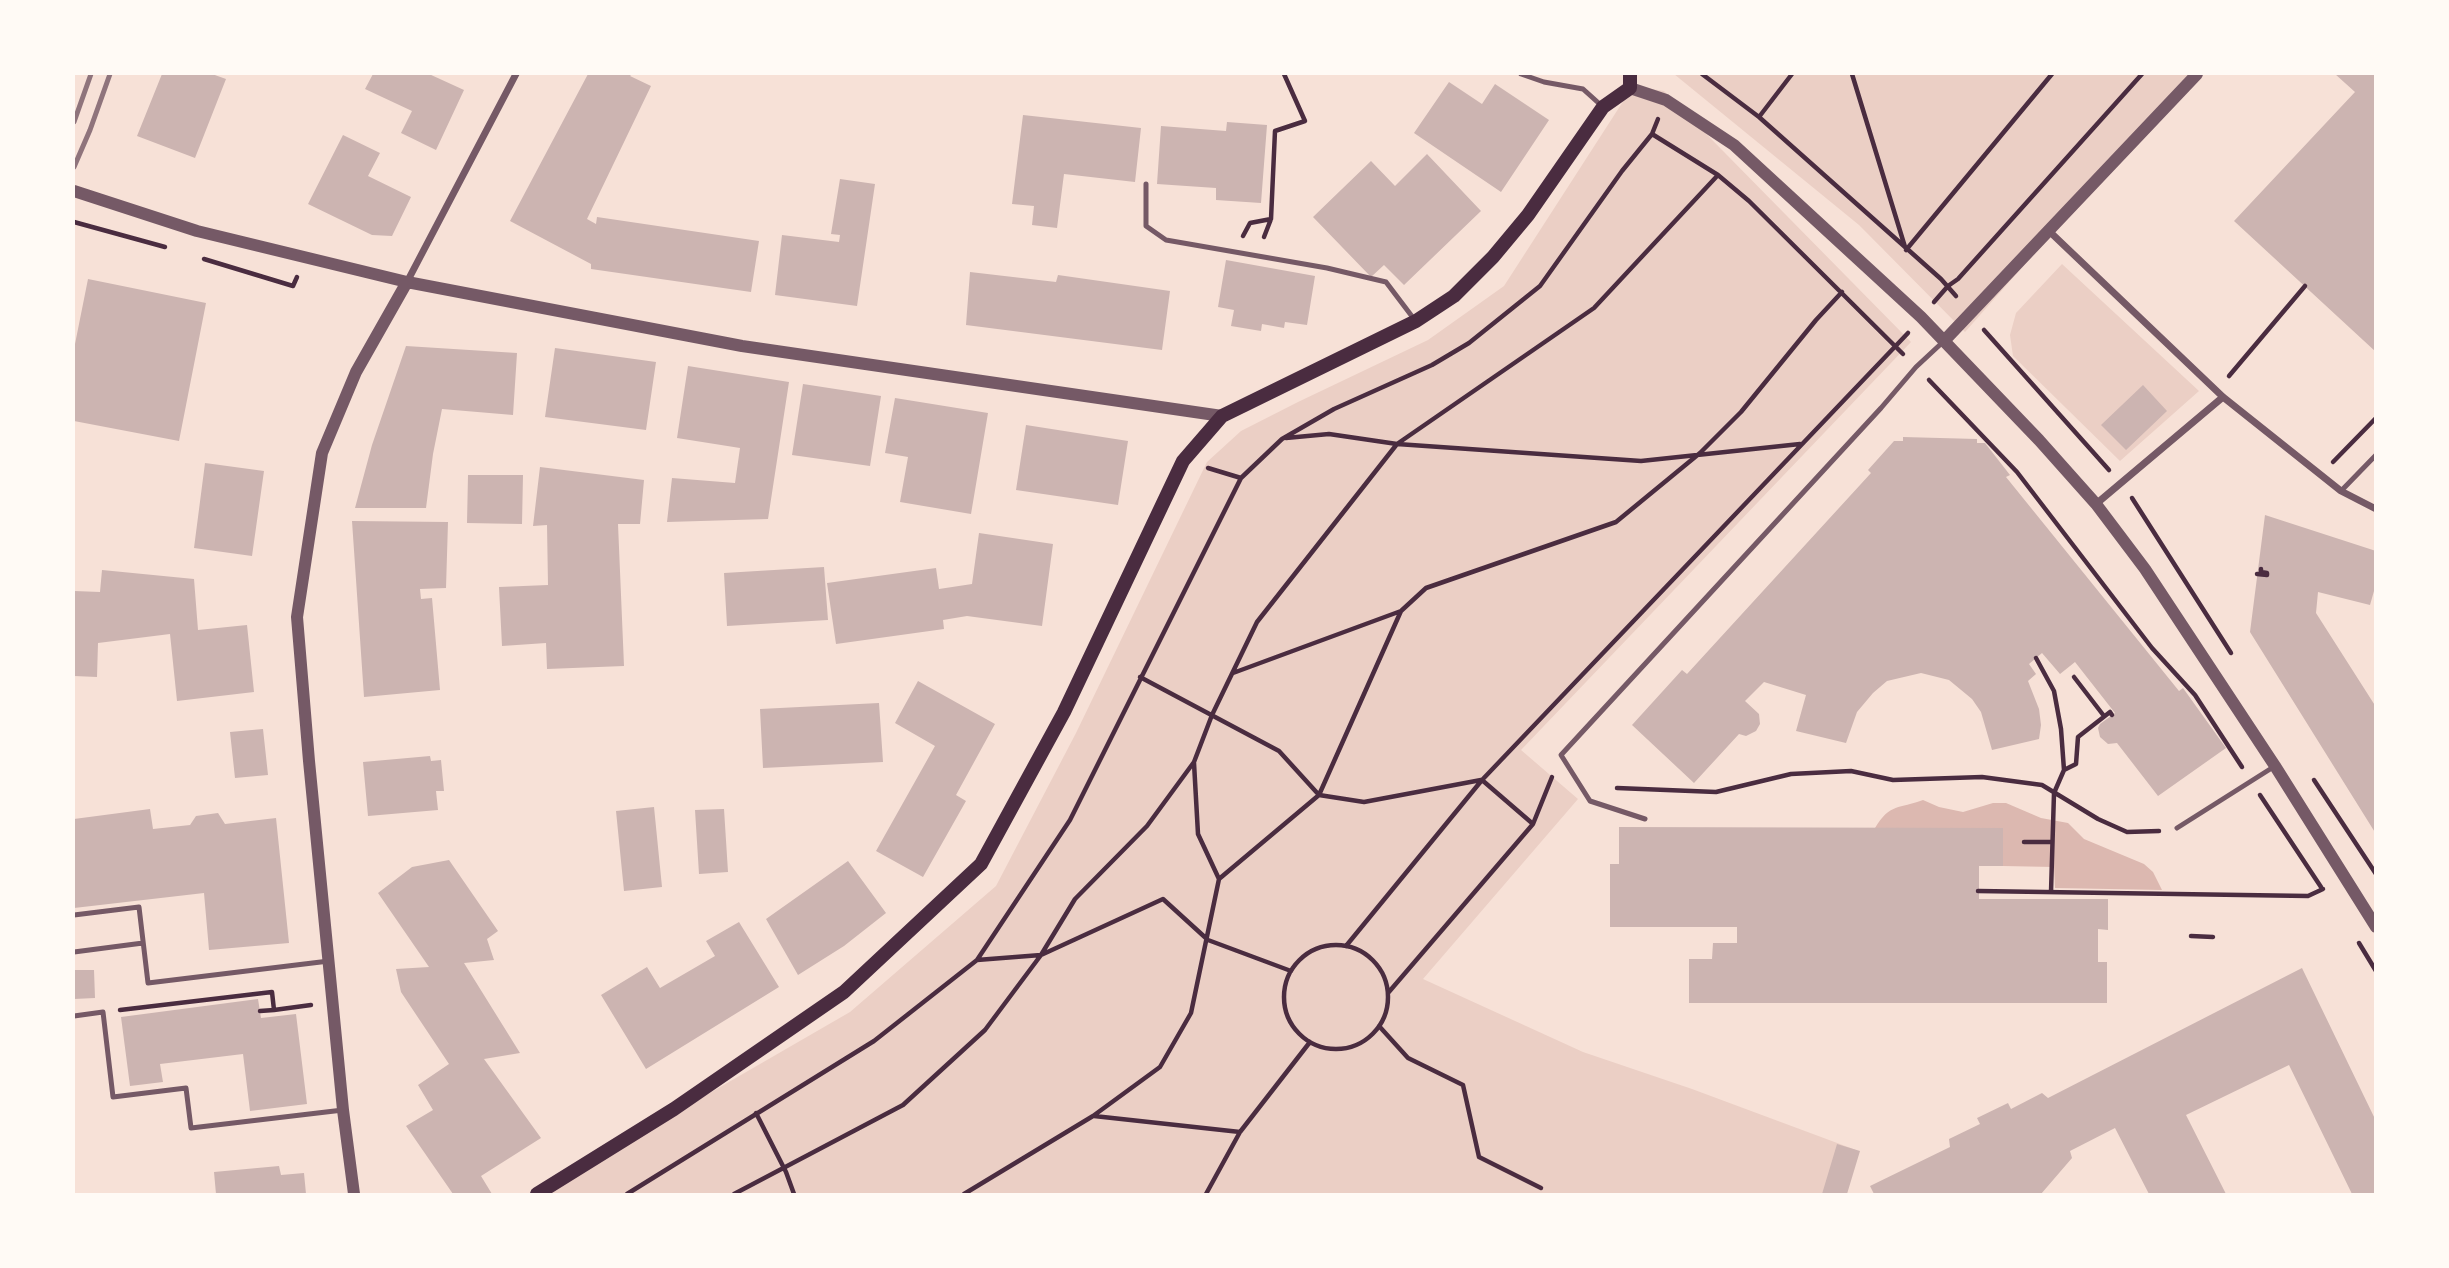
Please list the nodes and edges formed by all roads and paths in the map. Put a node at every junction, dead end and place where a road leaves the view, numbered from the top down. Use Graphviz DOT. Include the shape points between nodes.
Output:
graph roads {
  1 [pos="516,74"];
  2 [pos="1284,74"];
  3 [pos="1521,74"];
  4 [pos="1702,74"];
  5 [pos="1792,74"];
  6 [pos="1852,74"];
  7 [pos="2052,74"];
  8 [pos="2142,74"];
  9 [pos="2197,74"];
  10 [pos="1630,81"];
  11 [pos="1603,107"];
  12 [pos="1759,117"];
  13 [pos="1718,174"];
  14 [pos="1146,184"];
  15 [pos="74,191"];
  16 [pos="1271,219"];
  17 [pos="2049,231"];
  18 [pos="1906,250"];
  19 [pos="407,282"];
  20 [pos="2305,286"];
  21 [pos="1842,292"];
  22 [pos="1416,321"];
  23 [pos="1944,341"];
  24 [pos="1895,347"];
  25 [pos="1916,367"];
  26 [pos="2223,397"];
  27 [pos="1222,416"];
  28 [pos="2375,418"];
  29 [pos="1282,439"];
  30 [pos="1397,444"];
  31 [pos="1801,444"];
  32 [pos="1700,453"];
  33 [pos="2375,455"];
  34 [pos="1184,461"];
  35 [pos="2320,475"];
  36 [pos="2341,491"];
  37 [pos="2096,504"];
  38 [pos="2375,509"];
  39 [pos="1401,611"];
  40 [pos="2036,658"];
  41 [pos="1232,674"];
  42 [pos="1140,677"];
  43 [pos="2074,677"];
  44 [pos="1212,715"];
  45 [pos="2112,715"];
  46 [pos="2104,716"];
  47 [pos="1561,755"];
  48 [pos="1194,762"];
  49 [pos="2275,766"];
  50 [pos="2064,771"];
  51 [pos="1482,780"];
  52 [pos="2250,780"];
  53 [pos="1608,788"];
  54 [pos="2054,793"];
  55 [pos="1319,795"];
  56 [pos="1645,819"];
  57 [pos="1532,824"];
  58 [pos="2177,828"];
  59 [pos="2024,842"];
  60 [pos="2051,842"];
  61 [pos="1219,879"];
  62 [pos="2323,889"];
  63 [pos="1979,891"];
  64 [pos="2051,892"];
  65 [pos="2330,901"];
  66 [pos="74,915"];
  67 [pos="2375,927"];
  68 [pos="2353,935"];
  69 [pos="2191,936"];
  70 [pos="2213,937"];
  71 [pos="1208,940"];
  72 [pos="143,943"];
  73 [pos="1346,946"];
  74 [pos="74,952"];
  75 [pos="1041,955"];
  76 [pos="977,960"];
  77 [pos="328,961"];
  78 [pos="1291,971"];
  79 [pos="2375,971"];
  80 [pos="1388,993"];
  81 [pos="332,1002"];
  82 [pos="274,1010"];
  83 [pos="260,1011"];
  84 [pos="103,1012"];
  85 [pos="74,1016"];
  86 [pos="1379,1026"];
  87 [pos="1310,1042"];
  88 [pos="343,1110"];
  89 [pos="756,1113"];
  90 [pos="1094,1116"];
  91 [pos="1240,1132"];
  92 [pos="784,1168"];
  93 [pos="1541,1188"];
  94 [pos="354,1195"];
  95 [pos="537,1195"];
  96 [pos="734,1195"];
  97 [pos="794,1195"];
  98 [pos="964,1195"];
  99 [pos="1206,1195"];
  1 -- 19 [label="street"];
  2 -- 16 [label="path" via="1305,121 1275,131"];
  3 -- 11 [label="lane" via="1583,89"];
  4 -- 12 [label="path"];
  5 -- 12 [label="path"];
  6 -- 18 [label="path"];
  7 -- 18 [label="path"];
  8 -- 18 [label="path" via="1958,279 1948,286"];
  9 -- 17 [label="street"];
  10 -- 11 [label="main road"];
  10 -- 23 [label="street" via="1734,145"];
  11 -- 22 [label="main road" via="1493,257 1454,296"];
  12 -- 18 [label="path"];
  13 -- 21 [label="path"];
  13 -- 29 [label="path" via="1652,134 1540,286 1469,344"];
  13 -- 30 [label="path" via="1594,308"];
  14 -- 22 [label="lane" via="1146,226 1166,240 1386,282"];
  15 -- 19 [label="street" via="197,231"];
  17 -- 23 [label="street"];
  17 -- 26 [label="street"];
  19 -- 27 [label="street" via="742,346"];
  19 -- 77 [label="street" via="356,372 322,453 297,617"];
  20 -- 26 [label="path" via="2226,379"];
  21 -- 24 [label="path"];
  21 -- 32 [label="path" via="1741,412"];
  22 -- 27 [label="main road"];
  23 -- 25 [label="lane"];
  23 -- 37 [label="street"];
  24 -- 25 [label="path"];
  24 -- 31 [label="path"];
  25 -- 47 [label="lane"];
  25 -- 52 [label="path" via="2017,472 2152,648 2195,695"];
  26 -- 35 [label="street"];
  26 -- 37 [label="street"];
  27 -- 34 [label="main road"];
  28 -- 35 [label="path"];
  29 -- 30 [label="path" via="1329,434"];
  29 -- 34 [label="path" via="1241,478"];
  30 -- 32 [label="path" via="1641,461"];
  30 -- 41 [label="path" via="1257,622"];
  31 -- 32 [label="path"];
  31 -- 51 [label="path"];
  32 -- 39 [label="path" via="1616,522 1426,588"];
  33 -- 36 [label="lane"];
  34 -- 95 [label="main road" via="1064,712 981,864 845,992 674,1110"];
  35 -- 36 [label="street"];
  36 -- 38 [label="street"];
  37 -- 49 [label="street" via="2145,569"];
  39 -- 41 [label="path"];
  39 -- 55 [label="path"];
  40 -- 50 [label="path" via="2054,691"];
  41 -- 44 [label="path"];
  42 -- 44 [label="path"];
  43 -- 46 [label="path"];
  44 -- 48 [label="path"];
  44 -- 55 [label="path" via="1279,751"];
  45 -- 46 [label="path"];
  46 -- 50 [label="path" via="2078,737 2076,764"];
  47 -- 56 [label="lane" via="1590,802"];
  47 -- 57 [label="path"];
  48 -- 61 [label="path" via="1198,834"];
  48 -- 75 [label="path" via="1147,827 1075,899"];
  49 -- 52 [label="lane"];
  49 -- 67 [label="street"];
  50 -- 54 [label="path"];
  51 -- 55 [label="path" via="1364,802"];
  51 -- 57 [label="path"];
  51 -- 73 [label="path"];
  52 -- 58 [label="lane"];
  52 -- 62 [label="path"];
  53 -- 54 [label="path" via="1716,792 1791,774 1851,771 1893,780 1982,777 2042,785"];
  54 -- 58 [label="path" via="2127,832"];
  54 -- 60 [label="path"];
  55 -- 61 [label="path"];
  57 -- 80 [label="path"];
  59 -- 60 [label="path"];
  60 -- 64 [label="path"];
  61 -- 71 [label="path"];
  62 -- 64 [label="path" via="2308,895"];
  62 -- 65 [label="path"];
  63 -- 64 [label="path"];
  66 -- 72 [label="lane" via="139,907"];
  68 -- 79 [label="path"];
  69 -- 70 [label="path"];
  71 -- 75 [label="path" via="1163,900"];
  71 -- 78 [label="path"];
  71 -- 90 [label="path" via="1191,1013 1160,1067"];
  72 -- 74 [label="lane"];
  72 -- 77 [label="lane" via="148,983"];
  73 -- 78 [label="path" via="1314,949"];
  73 -- 80 [label="path" via="1375,962"];
  75 -- 76 [label="path"];
  75 -- 92 [label="path" via="985,1030 903,1105"];
  77 -- 81 [label="street"];
  78 -- 87 [label="path" via="1285,986 1288,1018"];
  80 -- 86 [label="path"];
  81 -- 82 [label="path"];
  81 -- 88 [label="street"];
  82 -- 83 [label="path"];
  82 -- 84 [label="path" via="272,992"];
  84 -- 85 [label="lane"];
  84 -- 88 [label="lane" via="113,1097 186,1088 191,1128"];
  86 -- 87 [label="path" via="1355,1045 1325,1047"];
  86 -- 93 [label="path" via="1408,1058 1463,1085 1479,1157"];
  87 -- 91 [label="path"];
  88 -- 94 [label="street"];
  89 -- 92 [label="path"];
  90 -- 91 [label="path"];
  90 -- 98 [label="path"];
  91 -- 99 [label="path"];
  92 -- 96 [label="path"];
  92 -- 97 [label="path"];
}
